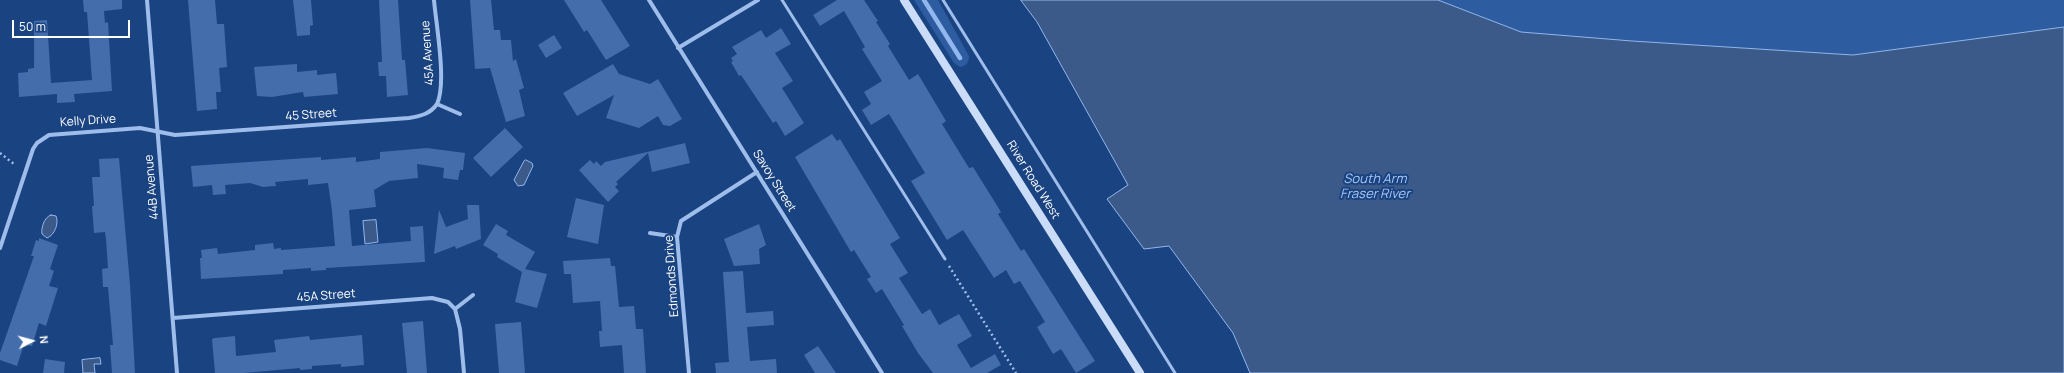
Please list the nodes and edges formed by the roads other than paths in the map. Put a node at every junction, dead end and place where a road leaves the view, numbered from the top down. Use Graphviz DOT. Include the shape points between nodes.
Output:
graph roads {
  1 [pos="147,0"];
  2 [pos="434,0"];
  3 [pos="649,0"];
  4 [pos="758,0"];
  5 [pos="782,0"];
  6 [pos="904,0"];
  7 [pos="943,0"];
  8 [pos="678,48"];
  9 [pos="437,104"];
  10 [pos="460,114"];
  11 [pos="158,131"];
  12 [pos="757,172"];
  13 [pos="650,234"];
  14 [pos="678,236"];
  15 [pos="0,248"];
  16 [pos="945,259"];
  17 [pos="473,295"];
  18 [pos="454,309"];
  19 [pos="173,318"];
  20 [pos="177,373"];
  21 [pos="464,373"];
  22 [pos="689,373"];
  23 [pos="882,373"];
  24 [pos="1140,373"];
  25 [pos="1175,373"];
  1 -- 11 [label="street, 44B Avenue"];
  2 -- 9 [label="street, 45A Avenue" via="441,82"];
  3 -- 8 [label="street, Savoy Street"];
  4 -- 8 [label="street"];
  5 -- 16 [label="lane"];
  6 -- 24 [label="main road, River Road West"];
  7 -- 25 [label="lane"];
  8 -- 12 [label="street, Savoy Street"];
  9 -- 10 [label="street"];
  9 -- 11 [label="street, 45 Street" via="428,113 409,118 175,135"];
  11 -- 15 [label="street, Kelly Drive" via="133,128 55,133 43,138 37,143 30,157"];
  11 -- 19 [label="street, 44B Avenue"];
  12 -- 14 [label="street, Edmonds Drive" via="685,217 681,221"];
  12 -- 23 [label="street, Savoy Street"];
  13 -- 14 [label="street"];
  14 -- 22 [label="street, Edmonds Drive"];
  17 -- 18 [label="street"];
  18 -- 19 [label="street, 45A Street" via="448,302 432,298"];
  18 -- 21 [label="street" via="460,329"];
  19 -- 20 [label="street, 44B Avenue"];
}
